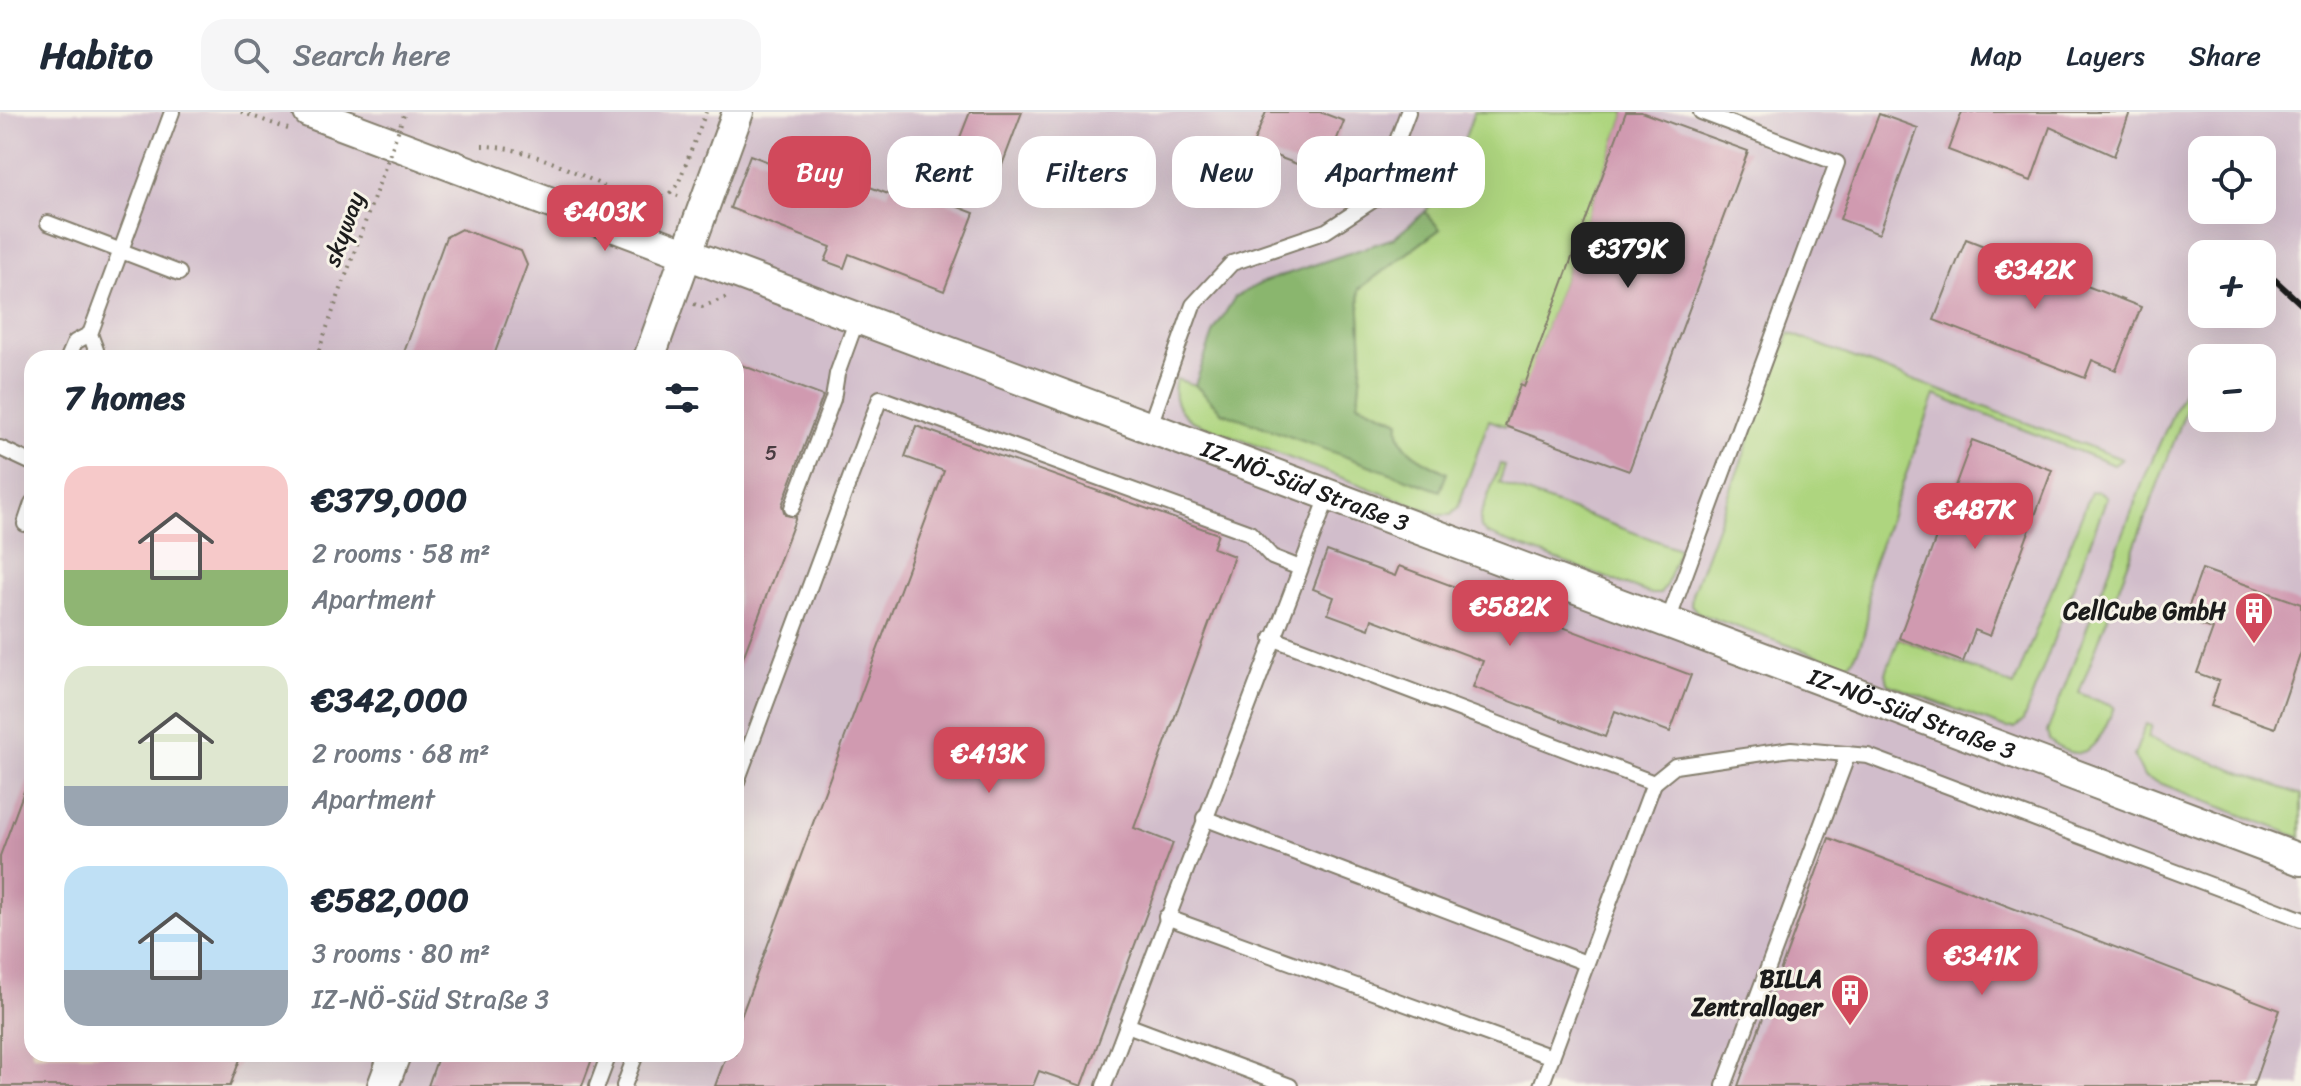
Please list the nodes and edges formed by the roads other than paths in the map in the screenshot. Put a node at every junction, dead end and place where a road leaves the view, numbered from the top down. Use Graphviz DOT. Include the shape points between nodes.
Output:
graph roads {
  1 [pos="172,112"];
  2 [pos="309,112"];
  3 [pos="738,112"];
  4 [pos="1408,112"];
  5 [pos="1701,112"];
  6 [pos="48,223"];
  7 [pos="120,251"];
  8 [pos="689,256"];
  9 [pos="179,273"];
  10 [pos="857,319"];
  11 [pos="90,334"];
  12 [pos="72,350"];
  13 [pos="96,350"];
  14 [pos="652,350"];
  15 [pos="1149,428"];
  16 [pos="0,448"];
  17 [pos="24,459"];
  18 [pos="1329,494"];
  19 [pos="792,508"];
  20 [pos="1300,568"];
  21 [pos="1668,621"];
  22 [pos="1272,638"];
  23 [pos="1848,754"];
  24 [pos="744,763"];
  25 [pos="1654,783"];
  26 [pos="1204,818"];
  27 [pos="2301,860"];
  28 [pos="1166,917"];
  29 [pos="2301,919"];
  30 [pos="1586,963"];
  31 [pos="1127,1025"];
  32 [pos="1552,1057"];
  33 [pos="392,1062"];
  34 [pos="606,1062"];
  35 [pos="633,1062"];
  36 [pos="383,1086"];
  37 [pos="597,1086"];
  38 [pos="624,1086"];
  39 [pos="1104,1086"];
  40 [pos="1290,1086"];
  41 [pos="1541,1086"];
  42 [pos="1724,1086"];
  1 -- 7 [label="lane"];
  2 -- 8 [label="street, IZ-NÖ-Süd Straße 3"];
  3 -- 8 [label="street"];
  4 -- 15 [label="lane" via="1375,199 1326,231 1232,263 1193,305"];
  5 -- 21 [label="lane" via="1837,163"];
  6 -- 7 [label="lane"];
  7 -- 9 [label="lane"];
  7 -- 11 [label="lane"];
  8 -- 10 [label="street, IZ-NÖ-Süd Straße 3"];
  8 -- 14 [label="street"];
  10 -- 15 [label="street, IZ-NÖ-Süd Straße 3"];
  10 -- 19 [label="lane"];
  11 -- 12 [label="lane"];
  11 -- 13 [label="lane"];
  15 -- 18 [label="street, IZ-NÖ-Süd Straße 3"];
  16 -- 17 [label="lane"];
  18 -- 20 [label="lane"];
  18 -- 21 [label="street, IZ-NÖ-Süd Straße 3"];
  20 -- 22 [label="lane"];
  20 -- 24 [label="lane" via="1272,557 1250,533 880,398"];
  21 -- 27 [label="street, IZ-NÖ-Süd Straße 3"];
  22 -- 25 [label="lane"];
  22 -- 26 [label="lane"];
  23 -- 25 [label="lane" via="1791,749 1675,766"];
  23 -- 29 [label="lane" via="1868,756"];
  23 -- 42 [label="lane"];
  25 -- 30 [label="lane"];
  26 -- 28 [label="lane"];
  26 -- 30 [label="lane"];
  28 -- 31 [label="lane"];
  28 -- 32 [label="lane"];
  30 -- 32 [label="lane"];
  31 -- 39 [label="lane"];
  31 -- 40 [label="lane"];
  32 -- 41 [label="lane"];
  33 -- 36 [label="street"];
  34 -- 37 [label="lane"];
  35 -- 38 [label="lane"];
}
